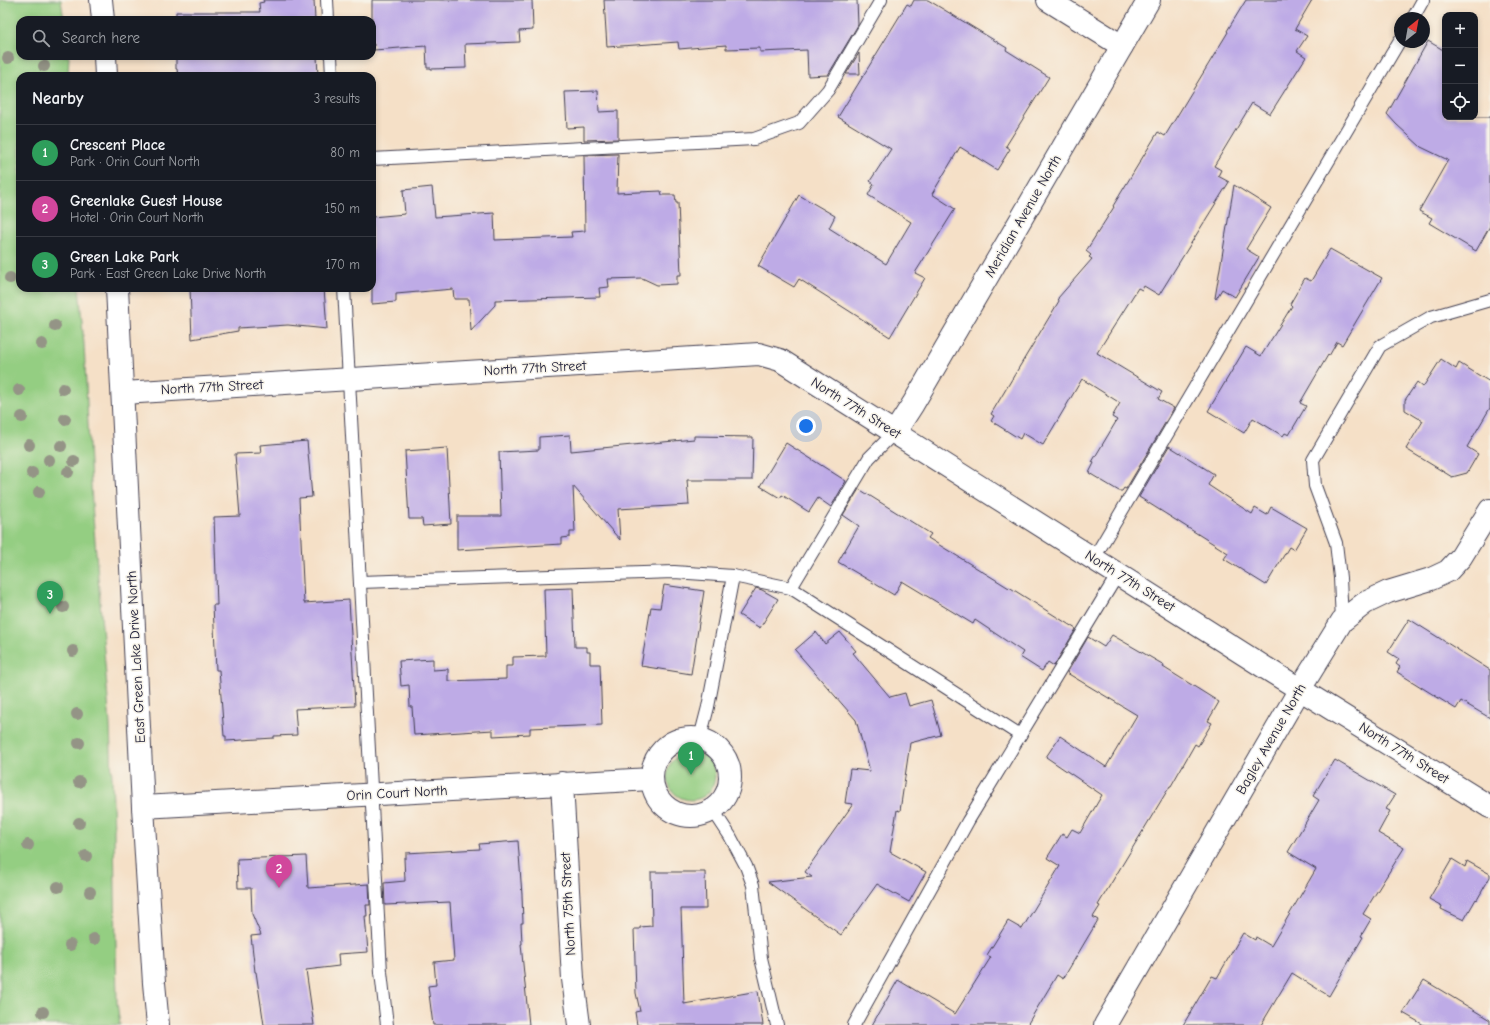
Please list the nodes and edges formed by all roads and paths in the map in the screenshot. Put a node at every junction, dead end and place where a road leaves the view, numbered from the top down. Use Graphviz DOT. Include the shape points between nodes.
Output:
graph roads {
  1 [pos="102,0"];
  2 [pos="327,0"];
  3 [pos="881,0"];
  4 [pos="1048,0"];
  5 [pos="1149,0"];
  6 [pos="1423,0"];
  7 [pos="1416,12"];
  8 [pos="103,16"];
  9 [pos="328,16"];
  10 [pos="1122,46"];
  11 [pos="1395,48"];
  12 [pos="104,60"];
  13 [pos="331,60"];
  14 [pos="106,72"];
  15 [pos="332,72"];
  16 [pos="376,159"];
  17 [pos="117,292"];
  18 [pos="344,292"];
  19 [pos="1490,300"];
  20 [pos="349,379"];
  21 [pos="123,393"];
  22 [pos="895,432"];
  23 [pos="1490,510"];
  24 [pos="1094,558"];
  25 [pos="1118,574"];
  26 [pos="733,576"];
  27 [pos="360,582"];
  28 [pos="790,588"];
  29 [pos="1342,621"];
  30 [pos="1300,689"];
  31 [pos="1020,735"];
  32 [pos="700,738"];
  33 [pos="652,780"];
  34 [pos="562,783"];
  35 [pos="372,794"];
  36 [pos="143,807"];
  37 [pos="1490,807"];
  38 [pos="712,810"];
  39 [pos="158,1025"];
  40 [pos="387,1025"];
  41 [pos="579,1025"];
  42 [pos="777,1025"];
  43 [pos="854,1025"];
  44 [pos="1105,1025"];
  1 -- 8 [label="street"];
  2 -- 9 [label="lane"];
  3 -- 16 [label="lane" via="828,90 799,123 754,139"];
  4 -- 10 [label="street"];
  5 -- 10 [label="street, Meridian Avenue North"];
  6 -- 7 [label="lane"];
  10 -- 22 [label="street, Meridian Avenue North"];
  11 -- 24 [label="lane"];
  12 -- 14 [label="street"];
  13 -- 15 [label="lane"];
  17 -- 21 [label="street, East Green Lake Drive North"];
  18 -- 20 [label="lane"];
  19 -- 29 [label="lane" via="1431,317 1380,346 1313,460 1315,486 1336,544"];
  20 -- 21 [label="street, North 77th Street"];
  20 -- 22 [label="street, North 77th Street" via="759,354 780,360"];
  20 -- 27 [label="lane"];
  21 -- 36 [label="street, East Green Lake Drive North"];
  22 -- 24 [label="street, North 77th Street"];
  22 -- 28 [label="lane" via="869,458"];
  23 -- 29 [label="street, Bagley Avenue North" via="1461,557 1448,570 1431,579 1388,592 1365,603"];
  24 -- 25 [label="street, North 77th Street"];
  25 -- 30 [label="street, North 77th Street"];
  25 -- 31 [label="lane"];
  26 -- 27 [label="lane" via="674,572"];
  26 -- 28 [label="lane"];
  26 -- 32 [label="lane"];
  27 -- 35 [label="lane"];
  28 -- 31 [label="lane"];
  29 -- 30 [label="street, Bagley Avenue North"];
  30 -- 37 [label="street, North 77th Street"];
  30 -- 44 [label="street, Bagley Avenue North"];
  31 -- 43 [label="lane" via="968,821"];
  32 -- 33 [label="street" via="674,741 663,749 656,760"];
  32 -- 38 [label="street" via="712,743 721,751 728,762 731,774 725,798"];
  33 -- 34 [label="street, Orin Court North"];
  33 -- 38 [label="street" via="658,798 678,815 692,817"];
  34 -- 35 [label="street, Orin Court North"];
  34 -- 41 [label="street, North 75th Street" via="573,979"];
  35 -- 36 [label="street, Orin Court North"];
  35 -- 40 [label="lane" via="381,972"];
  36 -- 39 [label="street, East Green Lake Drive North"];
  38 -- 42 [label="lane" via="730,836 753,885 761,958"];
}
